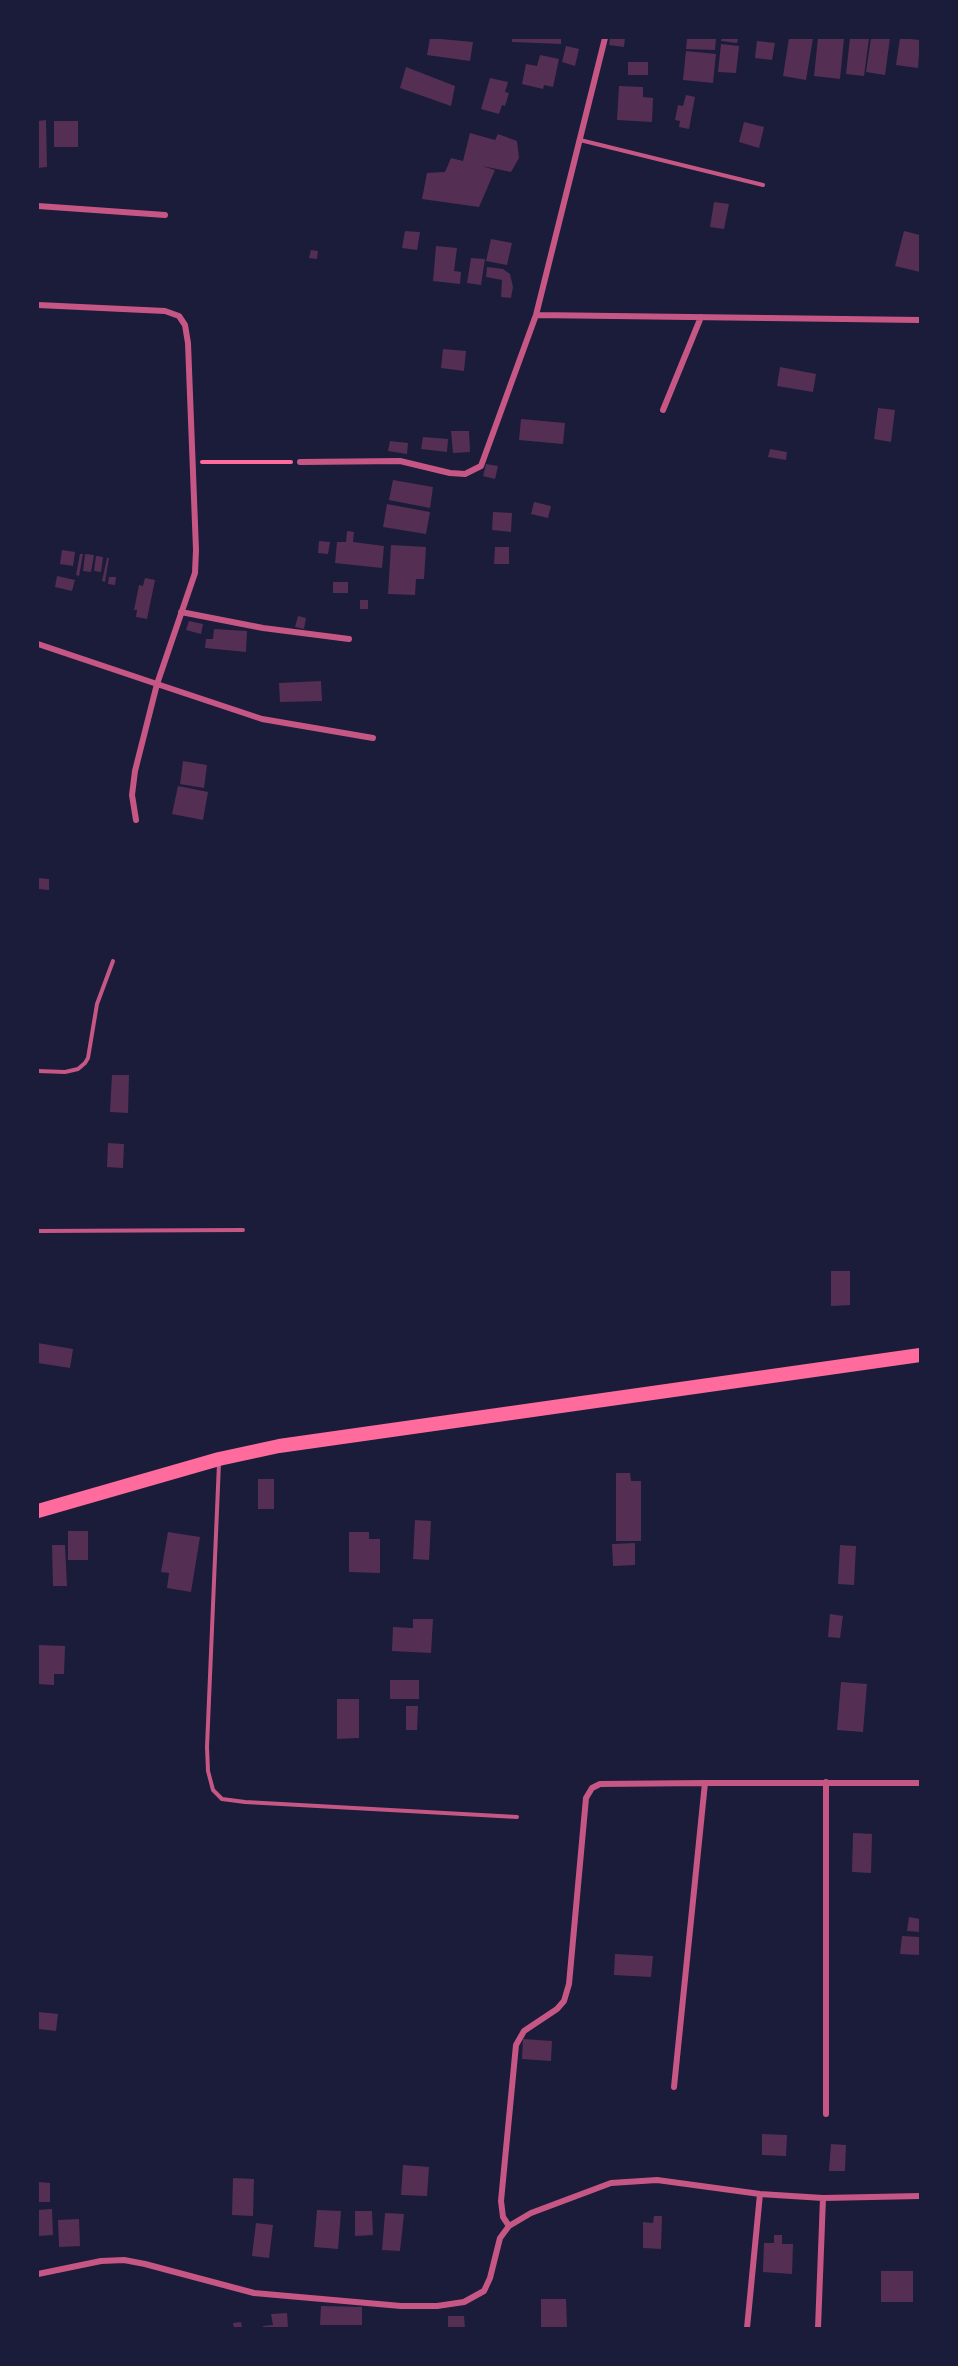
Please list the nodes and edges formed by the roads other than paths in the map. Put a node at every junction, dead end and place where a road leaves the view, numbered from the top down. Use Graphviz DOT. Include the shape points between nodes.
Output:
graph roads {
  1 [pos="605,38"];
  2 [pos="580,140"];
  3 [pos="763,185"];
  4 [pos="38,206"];
  5 [pos="165,215"];
  6 [pos="38,305"];
  7 [pos="536,315"];
  8 [pos="701,317"];
  9 [pos="921,320"];
  10 [pos="663,410"];
  11 [pos="300,462"];
  12 [pos="181,612"];
  13 [pos="350,639"];
  14 [pos="38,644"];
  15 [pos="157,684"];
  16 [pos="373,738"];
  17 [pos="136,820"];
  18 [pos="113,961"];
  19 [pos="38,1072"];
  20 [pos="243,1230"];
  21 [pos="38,1231"];
  22 [pos="921,1355"];
  23 [pos="219,1460"];
  24 [pos="38,1511"];
  25 [pos="826,1782"];
  26 [pos="705,1783"];
  27 [pos="921,1784"];
  28 [pos="517,1817"];
  29 [pos="674,2087"];
  30 [pos="826,2114"];
  31 [pos="760,2194"];
  32 [pos="921,2196"];
  33 [pos="822,2198"];
  34 [pos="509,2226"];
  35 [pos="38,2274"];
  36 [pos="747,2328"];
  37 [pos="818,2328"];
  1 -- 2 [label="street"];
  2 -- 3 [label="lane"];
  2 -- 7 [label="street"];
  4 -- 5 [label="street"];
  6 -- 12 [label="street" via="165,311 179,316 185,325 189,343 196,550 195,573"];
  7 -- 8 [label="street"];
  7 -- 11 [label="street" via="481,466 465,474 400,461"];
  8 -- 9 [label="street"];
  8 -- 10 [label="street"];
  12 -- 13 [label="street"];
  12 -- 15 [label="street"];
  14 -- 15 [label="street"];
  15 -- 16 [label="street" via="262,719"];
  15 -- 17 [label="street" via="135,771 132,795"];
  18 -- 19 [label="lane" via="97,1004 85,1063 65,1072"];
  20 -- 21 [label="lane"];
  22 -- 23 [label="highway" via="279,1446"];
  23 -- 24 [label="highway"];
  23 -- 28 [label="lane" via="207,1747 213,1790 222,1799 245,1802"];
  25 -- 26 [label="street"];
  25 -- 27 [label="street"];
  25 -- 30 [label="street"];
  26 -- 29 [label="street"];
  26 -- 34 [label="street" via="600,1784 586,1798 570,1984 557,2009 524,2031 516,2045 501,2201 501,2211"];
  31 -- 33 [label="street"];
  31 -- 34 [label="street" via="657,2180 611,2183 531,2213"];
  31 -- 36 [label="street"];
  32 -- 33 [label="street"];
  33 -- 37 [label="street"];
  34 -- 35 [label="street" via="500,2238 484,2290 464,2302 437,2306 254,2293 124,2260"];
}
